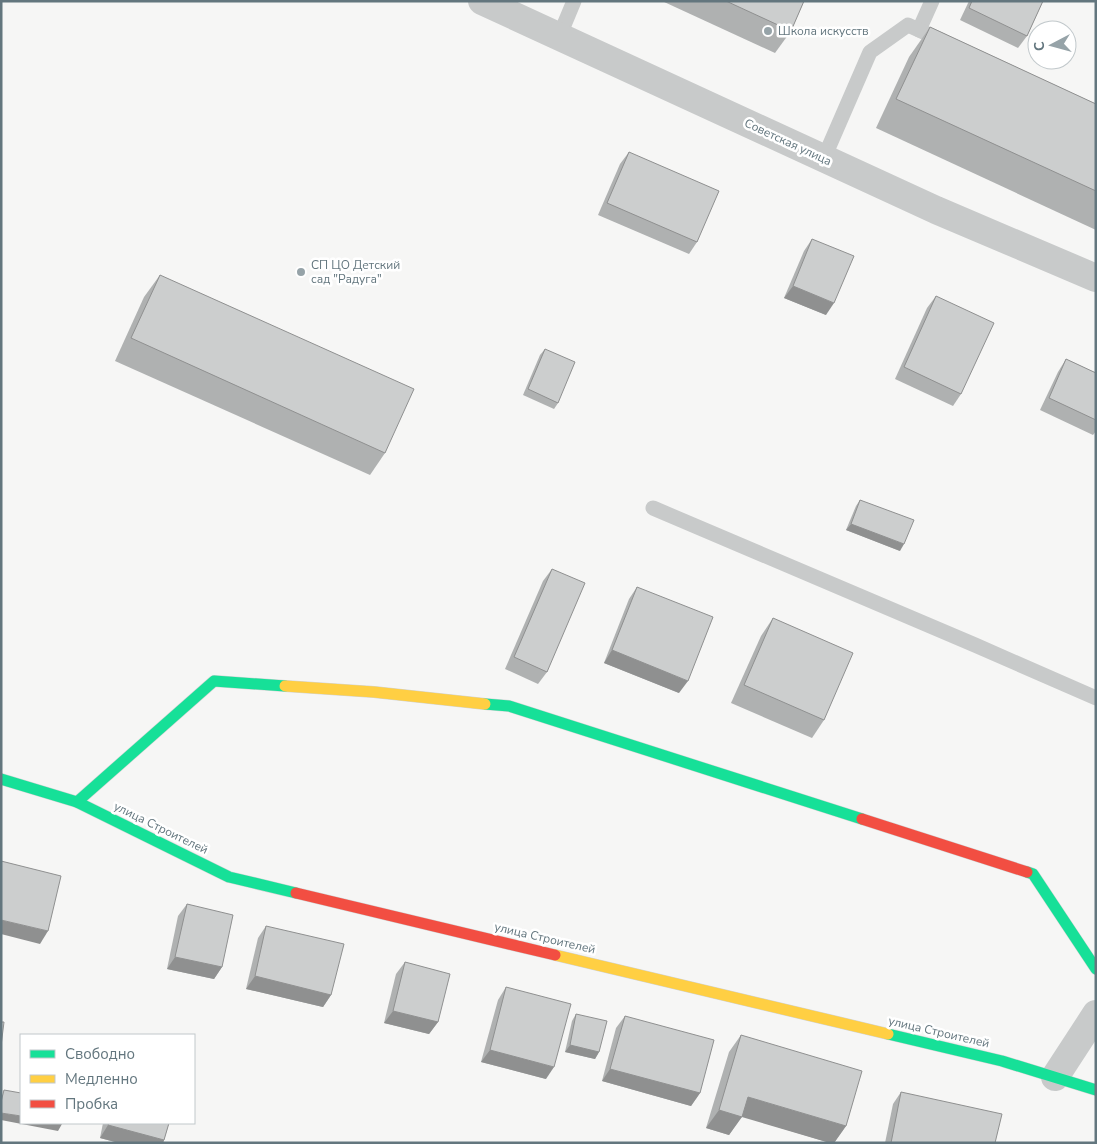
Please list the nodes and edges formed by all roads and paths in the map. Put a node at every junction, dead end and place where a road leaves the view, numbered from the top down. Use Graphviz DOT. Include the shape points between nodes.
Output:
graph roads {
  1 [pos="482,1"];
  2 [pos="574,1"];
  3 [pos="932,1"];
  4 [pos="919,30"];
  5 [pos="559,36"];
  6 [pos="954,46"];
  7 [pos="824,158"];
  8 [pos="1096,278"];
  9 [pos="653,508"];
  10 [pos="1096,698"];
  11 [pos="1,778"];
  12 [pos="77,802"];
  13 [pos="1096,969"];
  14 [pos="1096,1014"];
  15 [pos="1054,1077"];
  16 [pos="1096,1090"];
  1 -- 5 [label="street, Советская улица"];
  2 -- 5 [label="lane"];
  3 -- 4 [label="lane"];
  4 -- 6 [label="lane"];
  4 -- 7 [label="lane" via="908,26 870,52"];
  5 -- 7 [label="street, Советская улица"];
  7 -- 8 [label="street, Советская улица"];
  9 -- 10 [label="lane"];
  11 -- 12 [label="street, улица Строителей"];
  12 -- 13 [label="street" via="214,681 374,692 509,706 1033,874"];
  12 -- 15 [label="street, улица Строителей" via="229,877 992,1058"];
  14 -- 15 [label="street"];
  15 -- 16 [label="street, улица Строителей"];
}
